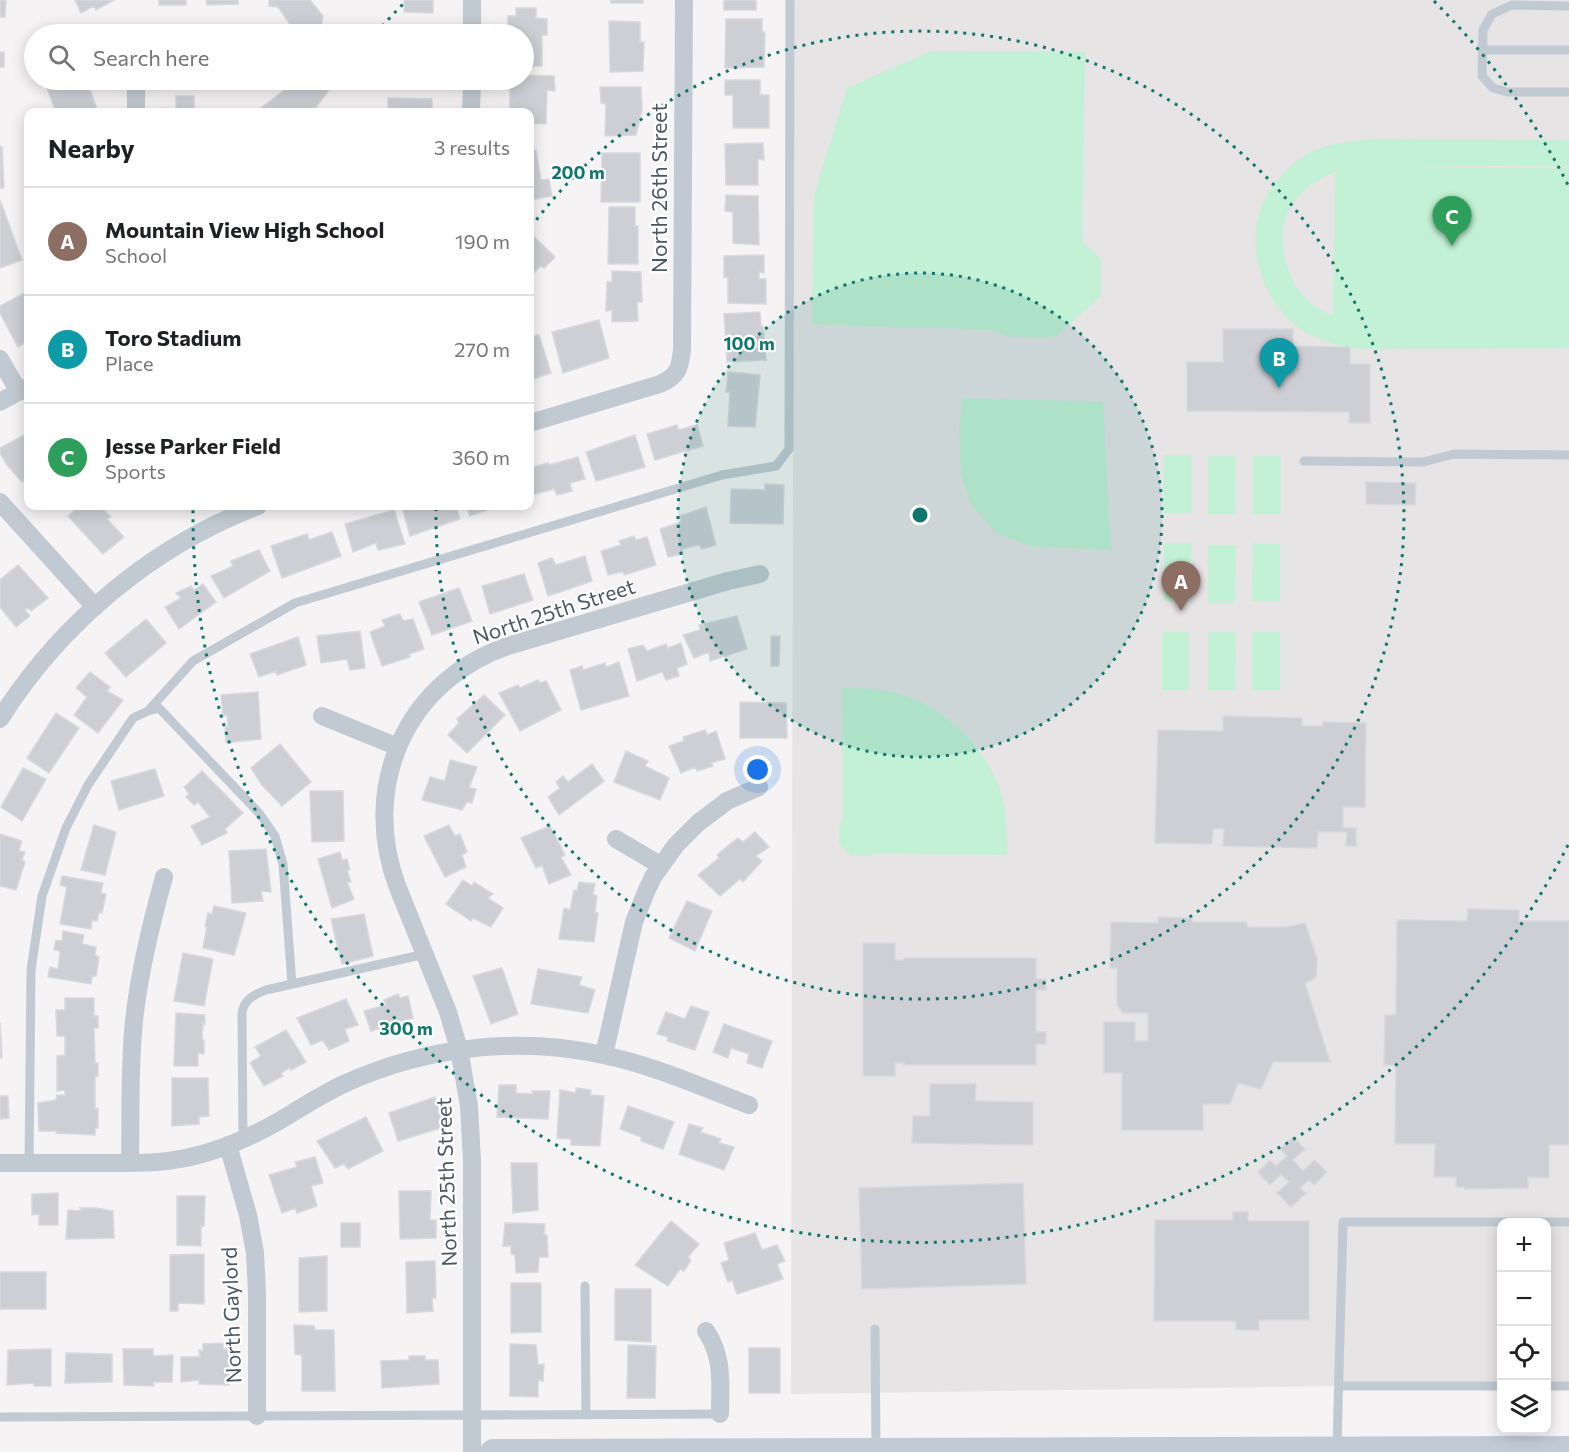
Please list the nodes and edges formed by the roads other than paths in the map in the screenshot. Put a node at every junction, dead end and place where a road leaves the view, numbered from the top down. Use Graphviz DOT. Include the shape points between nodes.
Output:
graph roads {
  1 [pos="472,0"];
  2 [pos="684,0"];
  3 [pos="790,0"];
  4 [pos="1569,6"];
  5 [pos="472,24"];
  6 [pos="1483,50"];
  7 [pos="1569,50"];
  8 [pos="136,90"];
  9 [pos="472,90"];
  10 [pos="1569,92"];
  11 [pos="136,108"];
  12 [pos="471,108"];
  13 [pos="0,359"];
  14 [pos="24,389"];
  15 [pos="0,402"];
  16 [pos="534,422"];
  17 [pos="1569,455"];
  18 [pos="1304,461"];
  19 [pos="0,502"];
  20 [pos="248,510"];
  21 [pos="760,573"];
  22 [pos="95,607"];
  23 [pos="148,711"];
  24 [pos="322,716"];
  25 [pos="0,719"];
  26 [pos="398,747"];
  27 [pos="759,787"];
  28 [pos="616,839"];
  29 [pos="660,866"];
  30 [pos="164,877"];
  31 [pos="425,954"];
  32 [pos="292,984"];
  33 [pos="459,1049"];
  34 [pos="604,1055"];
  35 [pos="749,1105"];
  36 [pos="235,1142"];
  37 [pos="0,1163"];
  38 [pos="29,1163"];
  39 [pos="130,1163"];
  40 [pos="1569,1222"];
  41 [pos="585,1286"];
  42 [pos="875,1329"];
  43 [pos="706,1331"];
  44 [pos="1339,1386"];
  45 [pos="1497,1386"];
  46 [pos="1551,1386"];
  47 [pos="1569,1386"];
  48 [pos="720,1414"];
  49 [pos="473,1415"];
  50 [pos="586,1415"];
  51 [pos="257,1416"];
  52 [pos="0,1418"];
  53 [pos="1337,1449"];
  54 [pos="1569,1449"];
  55 [pos="876,1450"];
  56 [pos="780,1451"];
  57 [pos="910,1451"];
  58 [pos="1072,1451"];
  59 [pos="472,1452"];
  60 [pos="493,1452"];
  1 -- 5 [label="street"];
  2 -- 16 [label="street, North 26th Street" via="679,368 668,380 652,387"];
  3 -- 23 [label="lane" via="789,449 776,466 722,475 295,603 193,661"];
  4 -- 6 [label="lane" via="1512,5 1492,14 1483,30"];
  6 -- 7 [label="lane"];
  6 -- 10 [label="lane" via="1482,76 1492,88 1506,92"];
  8 -- 11 [label="street"];
  9 -- 12 [label="street"];
  13 -- 14 [label="street"];
  14 -- 15 [label="street"];
  17 -- 18 [label="lane" via="1454,454 1423,462"];
  19 -- 22 [label="street"];
  20 -- 22 [label="street" via="188,539"];
  21 -- 26 [label="street, North 25th Street" via="476,659 429,697"];
  22 -- 25 [label="street" via="38,667"];
  23 -- 32 [label="lane" via="159,708 259,813 275,836 283,864"];
  23 -- 38 [label="lane" via="133,718 88,785 66,828 42,896 31,970"];
  24 -- 26 [label="street"];
  26 -- 31 [label="street, North 25th Street" via="386,787 386,851"];
  27 -- 29 [label="street" via="711,812 686,834"];
  28 -- 29 [label="street"];
  29 -- 34 [label="street" via="634,922"];
  30 -- 39 [label="street" via="134,1020"];
  31 -- 32 [label="lane"];
  31 -- 33 [label="street, North 25th Street"];
  32 -- 36 [label="lane" via="266,990 243,1005"];
  33 -- 34 [label="street" via="533,1046"];
  33 -- 36 [label="street" via="361,1076"];
  33 -- 49 [label="street, North 25th Street" via="471,1123"];
  34 -- 35 [label="street"];
  36 -- 39 [label="street" via="170,1161"];
  36 -- 51 [label="street, North Gaylord" via="255,1253"];
  37 -- 38 [label="street"];
  38 -- 39 [label="street"];
  40 -- 44 [label="lane" via="1343,1222"];
  41 -- 50 [label="lane"];
  42 -- 55 [label="lane"];
  43 -- 48 [label="street" via="721,1368"];
  44 -- 45 [label="lane"];
  44 -- 53 [label="lane"];
  46 -- 47 [label="lane"];
  48 -- 50 [label="lane"];
  49 -- 50 [label="lane"];
  49 -- 51 [label="lane"];
  49 -- 59 [label="street, North 25th Street"];
  51 -- 52 [label="lane"];
  53 -- 54 [label="main road"];
  53 -- 58 [label="main road"];
  55 -- 56 [label="main road"];
  55 -- 57 [label="main road"];
  56 -- 60 [label="main road"];
  57 -- 58 [label="main road"];
}
